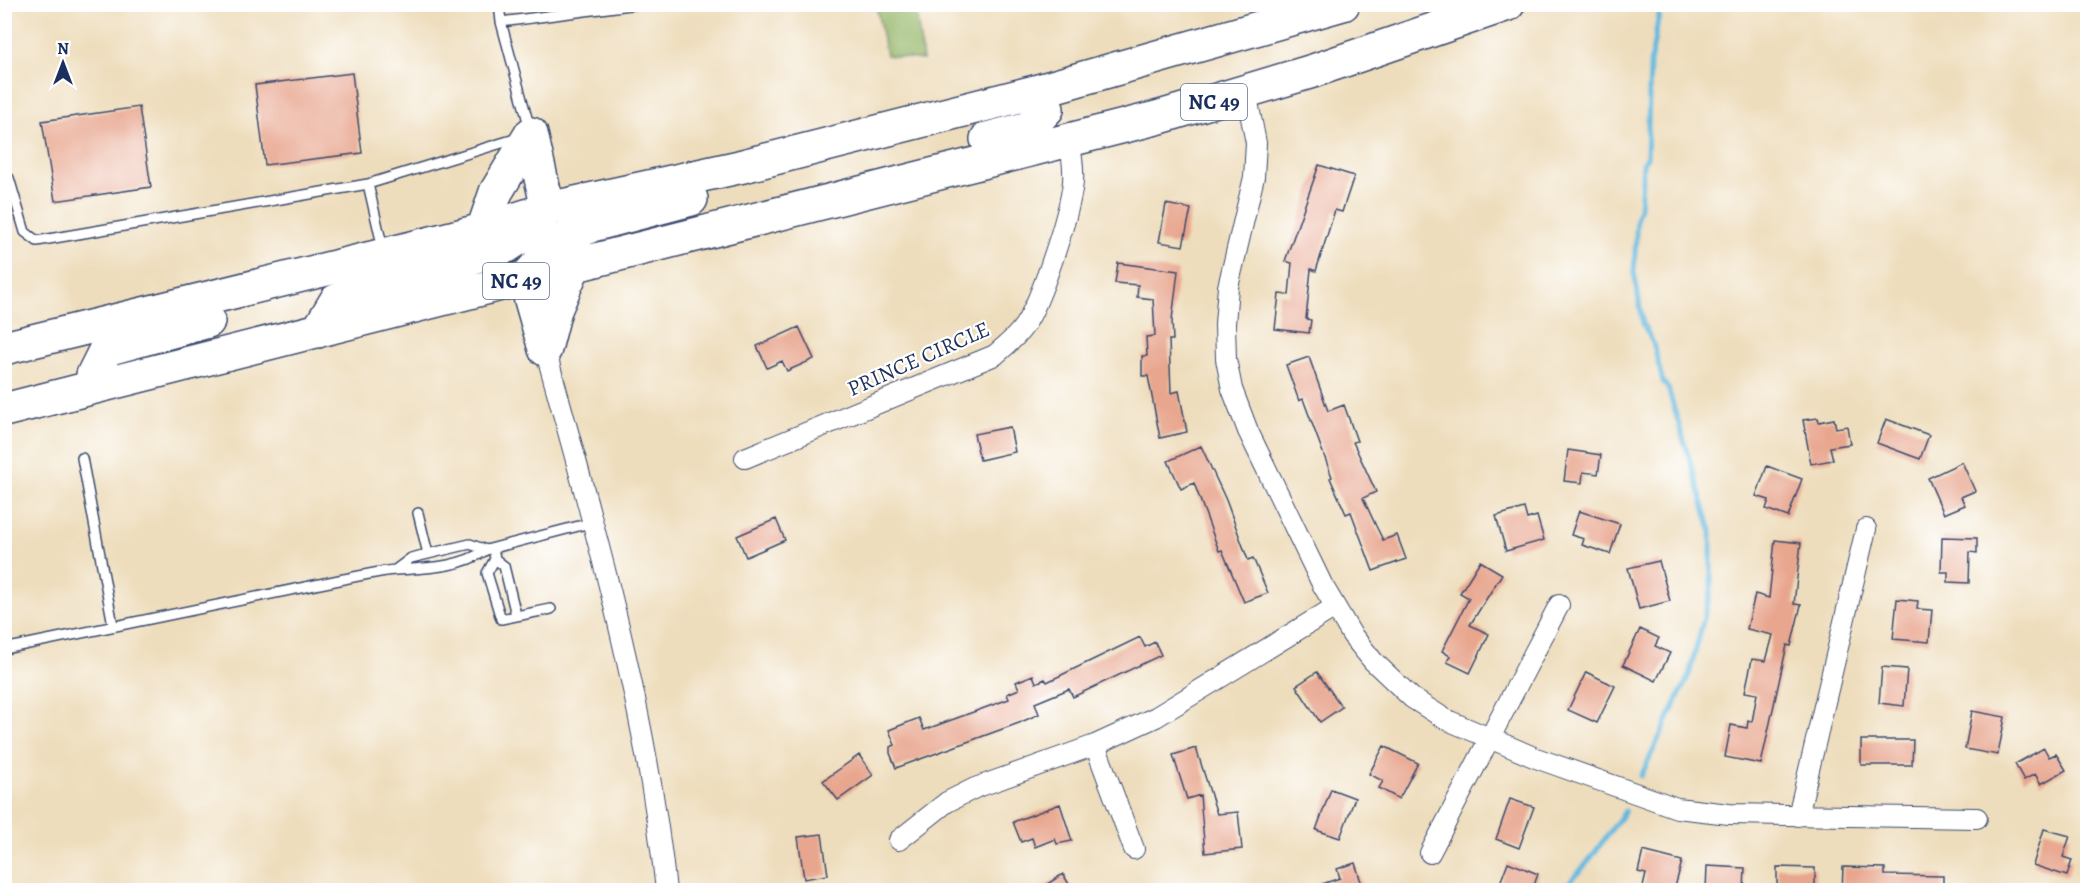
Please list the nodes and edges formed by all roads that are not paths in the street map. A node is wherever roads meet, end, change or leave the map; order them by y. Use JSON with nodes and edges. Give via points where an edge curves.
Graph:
{"nodes":[{"id":1,"x":499,"y":4,"type":"edge"},
{"id":2,"x":638,"y":4,"type":"edge"},
{"id":3,"x":1343,"y":4,"type":"edge"},
{"id":4,"x":1508,"y":4,"type":"edge"},
{"id":5,"x":501,"y":22,"type":"junction"},
{"id":6,"x":1042,"y":90,"type":"junction"},
{"id":7,"x":1246,"y":92,"type":"junction"},
{"id":8,"x":531,"y":134,"type":"junction"},
{"id":9,"x":1069,"y":141,"type":"junction"},
{"id":10,"x":739,"y":166,"type":"junction"},
{"id":11,"x":9,"y":178,"type":"dead end"},
{"id":12,"x":915,"y":181,"type":"junction"},
{"id":13,"x":368,"y":184,"type":"junction"},
{"id":14,"x":548,"y":208,"type":"junction"},
{"id":15,"x":483,"y":230,"type":"junction"},
{"id":16,"x":384,"y":255,"type":"junction"},
{"id":17,"x":573,"y":268,"type":"junction"},
{"id":18,"x":525,"y":279,"type":"junction"},
{"id":19,"x":234,"y":292,"type":"junction"},
{"id":20,"x":318,"y":331,"type":"junction"},
{"id":21,"x":4,"y":348,"type":"edge"},
{"id":22,"x":545,"y":349,"type":"junction"},
{"id":23,"x":96,"y":386,"type":"junction"},
{"id":24,"x":4,"y":410,"type":"edge"},
{"id":25,"x":82,"y":458,"type":"dead end"},
{"id":26,"x":745,"y":458,"type":"dead end"},
{"id":27,"x":418,"y":513,"type":"dead end"},
{"id":28,"x":594,"y":522,"type":"junction"},
{"id":29,"x":1866,"y":529,"type":"dead end"},
{"id":30,"x":490,"y":549,"type":"junction"},
{"id":31,"x":428,"y":554,"type":"junction"},
{"id":32,"x":495,"y":559,"type":"junction"},
{"id":33,"x":395,"y":570,"type":"junction"},
{"id":34,"x":1559,"y":605,"type":"dead end"},
{"id":35,"x":1335,"y":607,"type":"junction"},
{"id":36,"x":551,"y":609,"type":"dead end"},
{"id":37,"x":516,"y":615,"type":"junction"},
{"id":38,"x":113,"y":625,"type":"junction"},
{"id":39,"x":4,"y":649,"type":"edge"},
{"id":40,"x":1488,"y":739,"type":"junction"},
{"id":41,"x":1095,"y":745,"type":"junction"},
{"id":42,"x":1798,"y":816,"type":"junction"},
{"id":43,"x":1977,"y":818,"type":"dead end"},
{"id":44,"x":899,"y":840,"type":"dead end"},
{"id":45,"x":1134,"y":849,"type":"dead end"},
{"id":46,"x":1430,"y":853,"type":"dead end"},
{"id":47,"x":666,"y":891,"type":"edge"}],
"edges":[{"from":1,"to":5,"type":"lane"},
{"from":2,"to":5,"type":"lane"},
{"from":3,"to":6,"type":"highway","number":"NC 49"},
{"from":4,"to":7,"type":"highway","number":"NC 49"},
{"from":5,"to":8,"type":"lane"},
{"from":6,"to":10,"type":"highway","number":"NC 49"},
{"from":6,"to":12,"type":"highway","via":[[1047,109],[1029,128],[924,156]]},
{"from":7,"to":9,"type":"highway","number":"NC 49"},
{"from":7,"to":35,"type":"street","via":[[1256,143],[1254,177],[1228,287],[1226,359],[1232,389],[1248,431]]},
{"from":8,"to":13,"type":"lane"},
{"from":8,"to":14,"type":"highway"},
{"from":8,"to":15,"type":"highway","via":[[496,192]]},
{"from":9,"to":12,"type":"highway","number":"NC 49"},
{"from":9,"to":26,"type":"street","name":"PRINCE CIRCLE","via":[[1074,162],[1069,208],[1038,296],[1016,337],[995,355]]},
{"from":10,"to":14,"type":"highway","number":"NC 49"},
{"from":10,"to":18,"type":"highway","via":[[732,189],[592,225],[560,241]]},
{"from":11,"to":13,"type":"lane","via":[[25,232],[38,241]]},
{"from":12,"to":17,"type":"highway","number":"NC 49"},
{"from":13,"to":16,"type":"lane"},
{"from":14,"to":15,"type":"highway","number":"NC 49"},
{"from":14,"to":20,"type":"highway","via":[[525,234],[507,246],[336,301]]},
{"from":15,"to":16,"type":"highway","number":"NC 49"},
{"from":16,"to":19,"type":"highway","number":"NC 49"},
{"from":17,"to":18,"type":"highway","number":"NC 49"},
{"from":17,"to":22,"type":"highway","via":[[555,309]]},
{"from":18,"to":20,"type":"highway","number":"NC 49"},
{"from":18,"to":22,"type":"highway"},
{"from":19,"to":21,"type":"highway","number":"NC 49"},
{"from":19,"to":23,"type":"highway","via":[[225,316],[106,349],[93,375]]},
{"from":20,"to":23,"type":"highway","number":"NC 49"},
{"from":22,"to":28,"type":"street"},
{"from":23,"to":24,"type":"highway","number":"NC 49"},
{"from":25,"to":38,"type":"lane"},
{"from":27,"to":31,"type":"lane"},
{"from":28,"to":30,"type":"lane"},
{"from":28,"to":47,"type":"street","via":[[613,594],[658,814]]},
{"from":29,"to":42,"type":"street"},
{"from":30,"to":31,"type":"lane","via":[[470,544]]},
{"from":30,"to":32,"type":"lane"},
{"from":30,"to":33,"type":"lane","via":[[473,560],[417,571]]},
{"from":31,"to":33,"type":"lane","via":[[411,558]]},
{"from":32,"to":37,"type":"lane","via":[[504,566]]},
{"from":32,"to":37,"type":"lane","via":[[487,573],[501,619]]},
{"from":33,"to":38,"type":"lane"},
{"from":34,"to":40,"type":"street"},
{"from":35,"to":40,"type":"street","via":[[1373,661],[1412,699]]},
{"from":35,"to":41,"type":"street","via":[[1156,717]]},
{"from":36,"to":37,"type":"lane"},
{"from":38,"to":39,"type":"lane"},
{"from":40,"to":42,"type":"street","via":[[1677,808]]},
{"from":40,"to":46,"type":"street"},
{"from":41,"to":44,"type":"street","via":[[946,802]]},
{"from":41,"to":45,"type":"street"},
{"from":42,"to":43,"type":"street"}]}
